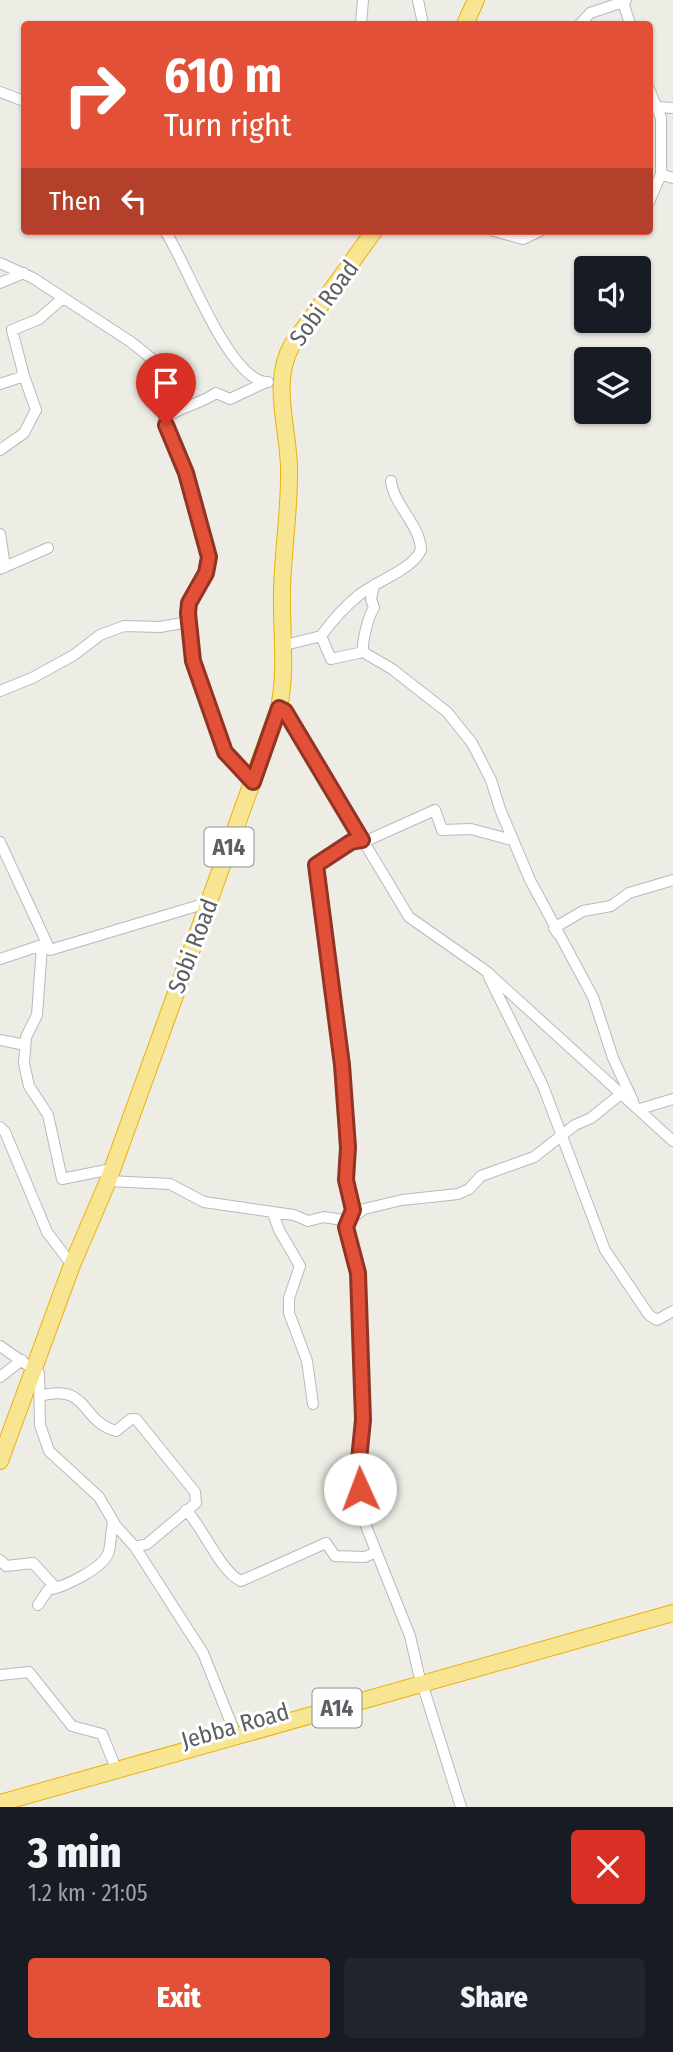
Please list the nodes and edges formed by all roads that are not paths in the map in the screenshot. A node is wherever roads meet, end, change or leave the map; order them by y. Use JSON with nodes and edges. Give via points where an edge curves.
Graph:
{"nodes":[{"id":1,"x":363,"y":0,"type":"edge"},
{"id":2,"x":418,"y":0,"type":"edge"},
{"id":3,"x":476,"y":0,"type":"edge"},
{"id":4,"x":624,"y":1,"type":"edge"},
{"id":5,"x":361,"y":21,"type":"edge"},
{"id":6,"x":422,"y":21,"type":"edge"},
{"id":7,"x":467,"y":21,"type":"edge"},
{"id":8,"x":583,"y":21,"type":"edge"},
{"id":9,"x":629,"y":21,"type":"edge"},
{"id":10,"x":0,"y":92,"type":"edge"},
{"id":11,"x":653,"y":98,"type":"edge"},
{"id":12,"x":21,"y":100,"type":"edge"},
{"id":13,"x":657,"y":107,"type":"junction"},
{"id":14,"x":673,"y":108,"type":"edge"},
{"id":15,"x":661,"y":174,"type":"junction"},
{"id":16,"x":673,"y":178,"type":"edge"},
{"id":17,"x":653,"y":193,"type":"edge"},
{"id":18,"x":167,"y":235,"type":"edge"},
{"id":19,"x":371,"y":235,"type":"edge"},
{"id":20,"x":0,"y":263,"type":"edge"},
{"id":21,"x":24,"y":272,"type":"junction"},
{"id":22,"x":0,"y":283,"type":"edge"},
{"id":23,"x":64,"y":298,"type":"junction"},
{"id":24,"x":166,"y":370,"type":"dead end"},
{"id":25,"x":23,"y":376,"type":"junction"},
{"id":26,"x":281,"y":380,"type":"junction"},
{"id":27,"x":264,"y":383,"type":"junction"},
{"id":28,"x":0,"y":384,"type":"edge"},
{"id":29,"x":0,"y":450,"type":"edge"},
{"id":30,"x":391,"y":481,"type":"dead end"},
{"id":31,"x":0,"y":534,"type":"edge"},
{"id":32,"x":48,"y":548,"type":"dead end"},
{"id":33,"x":3,"y":568,"type":"edge"},
{"id":34,"x":374,"y":585,"type":"junction"},
{"id":35,"x":188,"y":622,"type":"junction"},
{"id":36,"x":321,"y":636,"type":"junction"},
{"id":37,"x":285,"y":645,"type":"junction"},
{"id":38,"x":363,"y":652,"type":"junction"},
{"id":39,"x":0,"y":691,"type":"edge"},
{"id":40,"x":279,"y":708,"type":"junction"},
{"id":41,"x":253,"y":782,"type":"junction"},
{"id":42,"x":362,"y":840,"type":"junction"},
{"id":43,"x":512,"y":840,"type":"junction"},
{"id":44,"x":0,"y":842,"type":"edge"},
{"id":45,"x":673,"y":880,"type":"edge"},
{"id":46,"x":210,"y":902,"type":"junction"},
{"id":47,"x":554,"y":928,"type":"junction"},
{"id":48,"x":43,"y":945,"type":"junction"},
{"id":49,"x":0,"y":959,"type":"edge"},
{"id":50,"x":486,"y":971,"type":"junction"},
{"id":51,"x":0,"y":1040,"type":"edge"},
{"id":52,"x":25,"y":1045,"type":"junction"},
{"id":53,"x":611,"y":1051,"type":"junction"},
{"id":54,"x":596,"y":1070,"type":"junction"},
{"id":55,"x":622,"y":1093,"type":"junction"},
{"id":56,"x":673,"y":1098,"type":"edge"},
{"id":57,"x":637,"y":1105,"type":"junction"},
{"id":58,"x":0,"y":1128,"type":"edge"},
{"id":59,"x":561,"y":1139,"type":"junction"},
{"id":60,"x":673,"y":1141,"type":"edge"},
{"id":61,"x":109,"y":1175,"type":"junction"},
{"id":62,"x":273,"y":1213,"type":"junction"},
{"id":63,"x":348,"y":1220,"type":"junction"},
{"id":64,"x":72,"y":1265,"type":"junction"},
{"id":65,"x":673,"y":1311,"type":"edge"},
{"id":66,"x":0,"y":1346,"type":"edge"},
{"id":67,"x":28,"y":1365,"type":"junction"},
{"id":68,"x":0,"y":1377,"type":"edge"},
{"id":69,"x":39,"y":1396,"type":"junction"},
{"id":70,"x":313,"y":1404,"type":"dead end"},
{"id":71,"x":0,"y":1461,"type":"edge"},
{"id":72,"x":187,"y":1510,"type":"junction"},
{"id":73,"x":113,"y":1522,"type":"junction"},
{"id":74,"x":135,"y":1547,"type":"junction"},
{"id":75,"x":374,"y":1553,"type":"junction"},
{"id":76,"x":0,"y":1559,"type":"edge"},
{"id":77,"x":56,"y":1588,"type":"junction"},
{"id":78,"x":673,"y":1604,"type":"edge"},
{"id":79,"x":38,"y":1605,"type":"dead end"},
{"id":80,"x":673,"y":1613,"type":"edge"},
{"id":81,"x":0,"y":1675,"type":"edge"},
{"id":82,"x":420,"y":1679,"type":"junction"},
{"id":83,"x":233,"y":1728,"type":"junction"},
{"id":84,"x":113,"y":1761,"type":"junction"},
{"id":85,"x":0,"y":1792,"type":"edge"},
{"id":86,"x":0,"y":1803,"type":"edge"},
{"id":87,"x":461,"y":1807,"type":"edge"}],
"edges":[{"from":1,"to":5,"type":"street"},
{"from":2,"to":6,"type":"street"},
{"from":3,"to":7,"type":"highway"},
{"from":4,"to":8,"type":"street","via":[[590,13]]},
{"from":4,"to":9,"type":"street"},
{"from":10,"to":12,"type":"street"},
{"from":11,"to":13,"type":"street"},
{"from":13,"to":14,"type":"street"},
{"from":13,"to":15,"type":"street","via":[[662,131]]},
{"from":15,"to":16,"type":"street"},
{"from":15,"to":17,"type":"street"},
{"from":18,"to":27,"type":"street","via":[[215,329],[248,373]]},
{"from":19,"to":26,"type":"highway","name":"Sobi Road","number":"A14","via":[[292,345]]},
{"from":20,"to":21,"type":"street"},
{"from":21,"to":22,"type":"street"},
{"from":21,"to":23,"type":"street"},
{"from":23,"to":24,"type":"street"},
{"from":23,"to":25,"type":"street","via":[[39,319],[12,330]]},
{"from":25,"to":28,"type":"street"},
{"from":25,"to":29,"type":"street","via":[[36,410],[24,433]]},
{"from":26,"to":27,"type":"street"},
{"from":26,"to":37,"type":"highway","name":"Sobi Road","number":"A14","via":[[289,470],[281,595]]},
{"from":27,"to":35,"type":"street","via":[[230,399],[216,393],[164,419],[186,473],[209,557],[206,573],[189,603]]},
{"from":30,"to":34,"type":"street","via":[[421,550],[410,566]]},
{"from":31,"to":33,"type":"street"},
{"from":32,"to":33,"type":"street"},
{"from":34,"to":36,"type":"street"},
{"from":34,"to":38,"type":"street","via":[[374,608],[362,640]]},
{"from":35,"to":39,"type":"street","via":[[160,627],[136,624],[100,635],[59,664]]},
{"from":35,"to":41,"type":"street","via":[[193,661],[214,727],[225,752]]},
{"from":36,"to":37,"type":"street"},
{"from":36,"to":38,"type":"street","via":[[331,659]]},
{"from":37,"to":40,"type":"highway","name":"Sobi Road","number":"A14"},
{"from":38,"to":43,"type":"street","via":[[413,684],[461,725],[491,780]]},
{"from":40,"to":41,"type":"highway","name":"Sobi Road","number":"A14"},
{"from":40,"to":42,"type":"street"},
{"from":41,"to":46,"type":"highway","name":"Sobi Road","number":"A14"},
{"from":42,"to":43,"type":"street","via":[[435,810],[442,830],[471,829]]},
{"from":42,"to":50,"type":"street","via":[[409,917]]},
{"from":42,"to":63,"type":"street","via":[[316,865],[342,1065],[346,1180],[353,1210]]},
{"from":43,"to":47,"type":"street"},
{"from":44,"to":48,"type":"street"},
{"from":45,"to":47,"type":"street","via":[[629,893],[611,906],[583,911]]},
{"from":46,"to":48,"type":"street","via":[[66,946],[50,950]]},
{"from":46,"to":61,"type":"highway","name":"Sobi Road","number":"A14"},
{"from":47,"to":53,"type":"street","via":[[593,997]]},
{"from":48,"to":49,"type":"street"},
{"from":48,"to":52,"type":"street","via":[[37,1015]]},
{"from":50,"to":54,"type":"street"},
{"from":50,"to":59,"type":"street","via":[[543,1086]]},
{"from":51,"to":52,"type":"street"},
{"from":52,"to":61,"type":"street","via":[[27,1081],[48,1115],[62,1179]]},
{"from":53,"to":54,"type":"street"},
{"from":53,"to":57,"type":"street"},
{"from":54,"to":55,"type":"street"},
{"from":55,"to":57,"type":"street"},
{"from":55,"to":59,"type":"street"},
{"from":56,"to":57,"type":"street"},
{"from":57,"to":60,"type":"street"},
{"from":58,"to":64,"type":"street","via":[[47,1232]]},
{"from":59,"to":63,"type":"street","via":[[521,1162],[481,1176],[458,1194],[402,1200],[364,1209]]},
{"from":59,"to":65,"type":"street","via":[[605,1250],[649,1315],[656,1320]]},
{"from":61,"to":62,"type":"street","via":[[170,1184],[204,1202]]},
{"from":61,"to":64,"type":"highway","name":"Sobi Road","number":"A14"},
{"from":62,"to":63,"type":"street","via":[[309,1222],[324,1217]]},
{"from":62,"to":70,"type":"street","via":[[300,1266],[289,1313],[307,1361]]},
{"from":63,"to":75,"type":"street","via":[[358,1273],[363,1420],[358,1470]]},
{"from":64,"to":67,"type":"highway","name":"Sobi Road","number":"A14"},
{"from":66,"to":67,"type":"street"},
{"from":67,"to":68,"type":"street"},
{"from":67,"to":69,"type":"street","via":[[40,1377]]},
{"from":67,"to":71,"type":"highway","name":"Sobi Road","number":"A14"},
{"from":69,"to":72,"type":"street","via":[[60,1391],[71,1395],[116,1431],[131,1419],[141,1423],[195,1492],[198,1501]]},
{"from":69,"to":73,"type":"street","via":[[40,1425],[49,1451],[95,1492]]},
{"from":72,"to":74,"type":"street","via":[[147,1544]]},
{"from":72,"to":75,"type":"street","via":[[229,1572],[241,1581],[326,1543],[335,1556]]},
{"from":73,"to":74,"type":"street"},
{"from":73,"to":77,"type":"street","via":[[102,1563]]},
{"from":74,"to":83,"type":"street","via":[[203,1653]]},
{"from":75,"to":82,"type":"street","via":[[410,1636]]},
{"from":76,"to":77,"type":"street","via":[[6,1566],[33,1563]]},
{"from":77,"to":79,"type":"street","via":[[43,1594]]},
{"from":78,"to":82,"type":"highway","name":"Jebba Road","number":"A14"},
{"from":80,"to":82,"type":"highway","number":"A14"},
{"from":81,"to":84,"type":"street","via":[[29,1672],[72,1726],[102,1734]]},
{"from":82,"to":83,"type":"highway","name":"Jebba Road","number":"A14"},
{"from":82,"to":86,"type":"highway","number":"A14"},
{"from":82,"to":87,"type":"street"},
{"from":83,"to":84,"type":"highway","name":"Jebba Road","number":"A14"},
{"from":84,"to":85,"type":"highway","name":"Jebba Road","number":"A14"}]}
